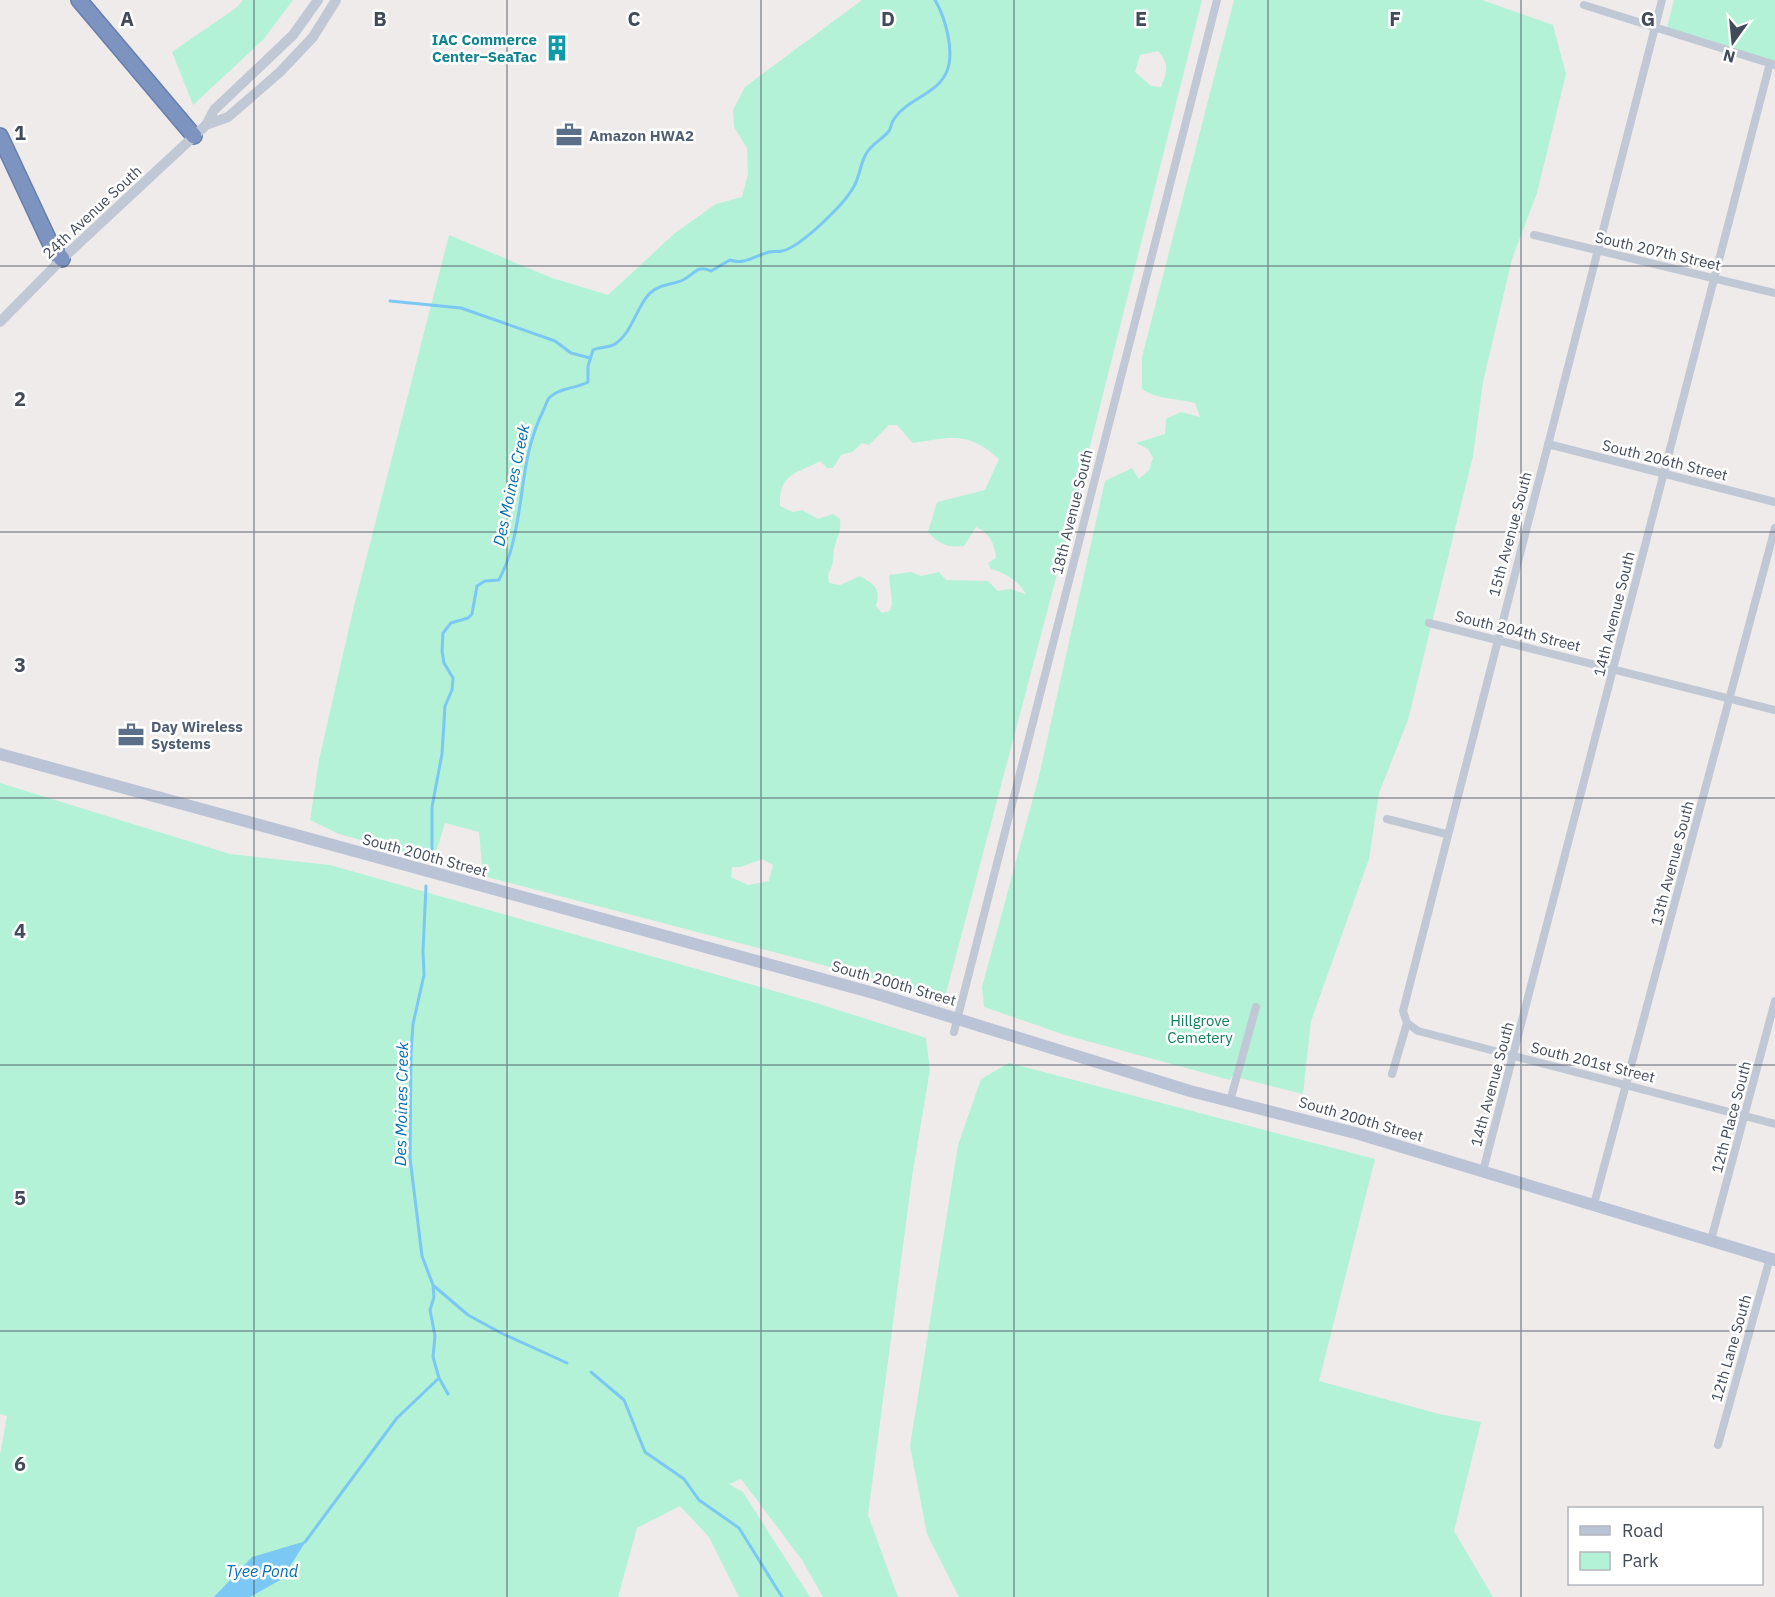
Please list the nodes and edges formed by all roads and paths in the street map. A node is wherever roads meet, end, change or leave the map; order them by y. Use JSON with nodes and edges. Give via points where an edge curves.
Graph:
{"nodes":[{"id":1,"x":79,"y":0,"type":"edge"},
{"id":2,"x":318,"y":0,"type":"edge"},
{"id":3,"x":336,"y":0,"type":"edge"},
{"id":4,"x":1217,"y":0,"type":"edge"},
{"id":5,"x":1662,"y":0,"type":"edge"},
{"id":6,"x":1584,"y":5,"type":"dead end"},
{"id":7,"x":1655,"y":28,"type":"junction"},
{"id":8,"x":1772,"y":64,"type":"edge"},
{"id":9,"x":206,"y":125,"type":"junction"},
{"id":10,"x":0,"y":136,"type":"edge"},
{"id":11,"x":194,"y":136,"type":"junction"},
{"id":12,"x":1534,"y":235,"type":"dead end"},
{"id":13,"x":1598,"y":251,"type":"junction"},
{"id":14,"x":62,"y":260,"type":"junction"},
{"id":15,"x":1714,"y":279,"type":"junction"},
{"id":16,"x":1775,"y":293,"type":"edge"},
{"id":17,"x":0,"y":322,"type":"edge"},
{"id":18,"x":1548,"y":444,"type":"junction"},
{"id":19,"x":1663,"y":474,"type":"junction"},
{"id":20,"x":1775,"y":502,"type":"edge"},
{"id":21,"x":1775,"y":528,"type":"edge"},
{"id":22,"x":1429,"y":623,"type":"dead end"},
{"id":23,"x":1497,"y":639,"type":"junction"},
{"id":24,"x":1614,"y":669,"type":"junction"},
{"id":25,"x":1731,"y":698,"type":"junction"},
{"id":26,"x":1775,"y":710,"type":"edge"},
{"id":27,"x":0,"y":754,"type":"edge"},
{"id":28,"x":1387,"y":819,"type":"dead end"},
{"id":29,"x":1446,"y":834,"type":"junction"},
{"id":30,"x":1775,"y":1001,"type":"edge"},
{"id":31,"x":1256,"y":1007,"type":"dead end"},
{"id":32,"x":956,"y":1016,"type":"junction"},
{"id":33,"x":1407,"y":1023,"type":"junction"},
{"id":34,"x":954,"y":1032,"type":"dead end"},
{"id":35,"x":1513,"y":1056,"type":"junction"},
{"id":36,"x":1392,"y":1074,"type":"dead end"},
{"id":37,"x":1627,"y":1085,"type":"junction"},
{"id":38,"x":1230,"y":1101,"type":"junction"},
{"id":39,"x":1746,"y":1116,"type":"junction"},
{"id":40,"x":1775,"y":1124,"type":"edge"},
{"id":41,"x":1483,"y":1170,"type":"junction"},
{"id":42,"x":1594,"y":1204,"type":"junction"},
{"id":43,"x":1712,"y":1240,"type":"junction"},
{"id":44,"x":1772,"y":1259,"type":"edge"},
{"id":45,"x":1718,"y":1444,"type":"dead end"}],
"edges":[{"from":1,"to":11,"type":"highway"},
{"from":2,"to":9,"type":"street","name":"24th Avenue South","via":[[293,35],[214,110]]},
{"from":3,"to":9,"type":"street","name":"24th Avenue South","via":[[313,37],[280,72],[228,117]]},
{"from":4,"to":32,"type":"street","name":"18th Avenue South"},
{"from":5,"to":7,"type":"street","name":"15th Avenue South"},
{"from":6,"to":7,"type":"street"},
{"from":7,"to":8,"type":"street"},
{"from":7,"to":13,"type":"street","name":"15th Avenue South"},
{"from":8,"to":15,"type":"street","name":"14th Avenue South"},
{"from":9,"to":11,"type":"street","name":"24th Avenue South"},
{"from":10,"to":14,"type":"highway","via":[[51,245]]},
{"from":11,"to":14,"type":"street","name":"24th Avenue South"},
{"from":12,"to":13,"type":"street","name":"South 207th Street"},
{"from":13,"to":15,"type":"street","name":"South 207th Street"},
{"from":13,"to":18,"type":"street","name":"15th Avenue South"},
{"from":14,"to":17,"type":"street","name":"24th Avenue South"},
{"from":15,"to":16,"type":"street","name":"South 207th Street"},
{"from":15,"to":19,"type":"street","name":"14th Avenue South"},
{"from":18,"to":19,"type":"street","name":"South 206th Street"},
{"from":18,"to":23,"type":"street","name":"15th Avenue South"},
{"from":19,"to":20,"type":"street","name":"South 206th Street"},
{"from":19,"to":24,"type":"street","name":"14th Avenue South"},
{"from":21,"to":25,"type":"street","name":"13th Avenue South"},
{"from":22,"to":23,"type":"street","name":"South 204th Street"},
{"from":23,"to":24,"type":"street","name":"South 204th Street"},
{"from":23,"to":29,"type":"street","name":"15th Avenue South"},
{"from":24,"to":25,"type":"street","name":"South 204th Street"},
{"from":24,"to":35,"type":"street","name":"14th Avenue South"},
{"from":25,"to":26,"type":"street","name":"South 204th Street"},
{"from":25,"to":37,"type":"street","name":"13th Avenue South"},
{"from":27,"to":32,"type":"main road","name":"South 200th Street"},
{"from":28,"to":29,"type":"street"},
{"from":29,"to":33,"type":"street","name":"15th Avenue South","via":[[1403,1011]]},
{"from":30,"to":39,"type":"street","name":"12th Place South"},
{"from":31,"to":38,"type":"street"},
{"from":32,"to":34,"type":"street","name":"18th Avenue South"},
{"from":32,"to":38,"type":"main road","name":"South 200th Street"},
{"from":33,"to":35,"type":"street","name":"South 201st Street","via":[[1418,1031]]},
{"from":33,"to":36,"type":"street","name":"15th Avenue South"},
{"from":35,"to":37,"type":"street","name":"South 201st Street"},
{"from":35,"to":41,"type":"street","name":"14th Avenue South"},
{"from":37,"to":39,"type":"street","name":"South 201st Street"},
{"from":37,"to":42,"type":"street","name":"13th Avenue South"},
{"from":38,"to":41,"type":"main road","name":"South 200th Street","via":[[1308,1119]]},
{"from":39,"to":40,"type":"street","name":"South 201st Street"},
{"from":39,"to":43,"type":"street","name":"12th Place South"},
{"from":41,"to":42,"type":"main road","name":"South 200th Street"},
{"from":42,"to":43,"type":"main road","name":"South 200th Street"},
{"from":43,"to":44,"type":"main road","name":"South 200th Street"},
{"from":44,"to":45,"type":"street","name":"12th Lane South"}]}
